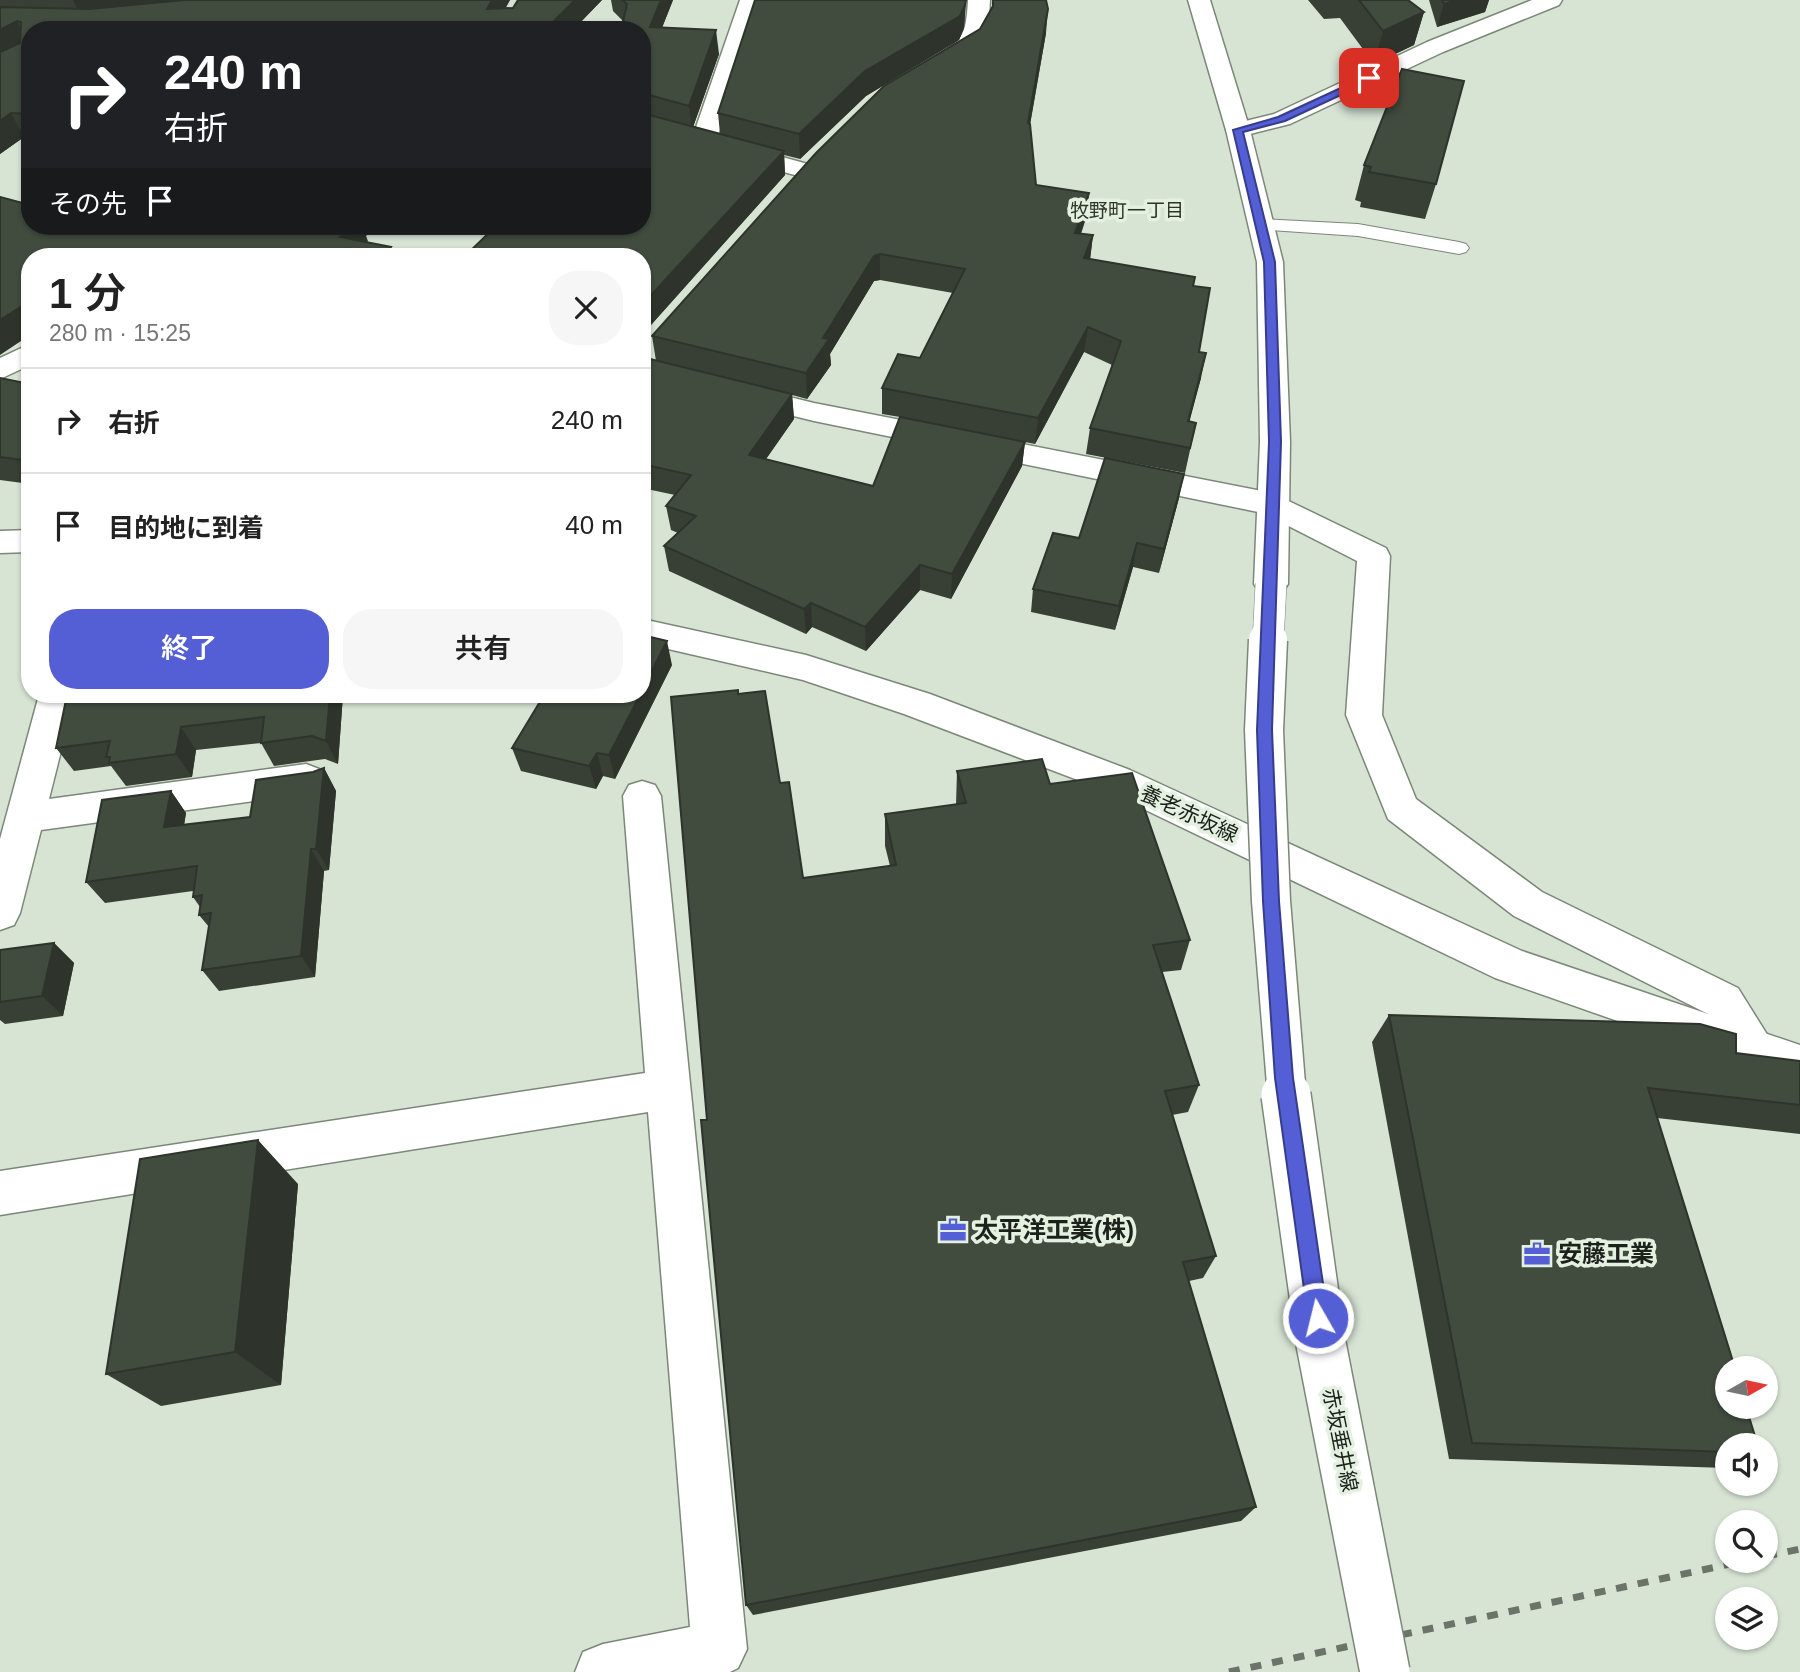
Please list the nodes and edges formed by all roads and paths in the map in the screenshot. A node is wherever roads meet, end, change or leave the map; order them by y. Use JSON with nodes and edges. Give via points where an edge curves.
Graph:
{"nodes":[{"id":1,"x":751,"y":0,"type":"edge"},
{"id":2,"x":979,"y":0,"type":"edge"},
{"id":3,"x":1199,"y":0,"type":"edge"},
{"id":4,"x":1552,"y":0,"type":"edge"},
{"id":5,"x":1415,"y":31,"type":"edge"},
{"id":6,"x":1435,"y":47,"type":"junction"},
{"id":7,"x":923,"y":74,"type":"edge"},
{"id":8,"x":651,"y":129,"type":"edge"},
{"id":9,"x":1238,"y":130,"type":"junction"},
{"id":10,"x":703,"y":143,"type":"junction"},
{"id":11,"x":825,"y":151,"type":"edge"},
{"id":12,"x":806,"y":171,"type":"junction"},
{"id":13,"x":788,"y":192,"type":"edge"},
{"id":14,"x":1261,"y":225,"type":"junction"},
{"id":15,"x":1459,"y":248,"type":"dead end"},
{"id":16,"x":21,"y":358,"type":"edge"},
{"id":17,"x":651,"y":360,"type":"edge"},
{"id":18,"x":0,"y":370,"type":"edge"},
{"id":19,"x":1272,"y":504,"type":"junction"},
{"id":20,"x":21,"y":541,"type":"edge"},
{"id":21,"x":0,"y":542,"type":"edge"},
{"id":22,"x":651,"y":633,"type":"edge"},
{"id":23,"x":55,"y":703,"type":"edge"},
{"id":24,"x":325,"y":777,"type":"edge"},
{"id":25,"x":642,"y":796,"type":"dead end"},
{"id":26,"x":25,"y":817,"type":"junction"},
{"id":27,"x":0,"y":913,"type":"edge"},
{"id":28,"x":1757,"y":1052,"type":"junction"},
{"id":29,"x":1800,"y":1065,"type":"edge"},
{"id":30,"x":669,"y":1088,"type":"junction"},
{"id":31,"x":0,"y":1193,"type":"edge"},
{"id":32,"x":603,"y":1672,"type":"edge"},
{"id":33,"x":1385,"y":1672,"type":"edge"}],
"edges":[{"from":1,"to":10,"type":"street"},
{"from":2,"to":7,"type":"street","via":[[978,29],[970,46]]},
{"from":3,"to":9,"type":"street","name":"赤坂垂井線"},
{"from":4,"to":6,"type":"street"},
{"from":5,"to":6,"type":"street"},
{"from":6,"to":9,"type":"street","via":[[1282,119]]},
{"from":8,"to":10,"type":"street"},
{"from":9,"to":14,"type":"street","name":"赤坂垂井線"},
{"from":10,"to":12,"type":"street"},
{"from":11,"to":12,"type":"street"},
{"from":12,"to":13,"type":"street"},
{"from":14,"to":15,"type":"lane","via":[[1358,230]]},
{"from":14,"to":19,"type":"street","name":"赤坂垂井線","via":[[1270,262],[1275,442]]},
{"from":16,"to":18,"type":"street"},
{"from":17,"to":19,"type":"street","via":[[814,412]]},
{"from":19,"to":28,"type":"street","via":[[1374,556],[1364,715],[1401,808],[1528,904],[1723,1001]]},
{"from":19,"to":33,"type":"street","name":"赤坂垂井線","bridge":true,"via":[[1264,730],[1284,1078],[1321,1344]]},
{"from":20,"to":21,"type":"street"},
{"from":22,"to":28,"type":"street","name":"養老赤坂線","via":[[806,668],[918,704],[1117,780],[1510,965]]},
{"from":23,"to":26,"type":"street"},
{"from":24,"to":26,"type":"street"},
{"from":25,"to":30,"type":"street"},
{"from":26,"to":27,"type":"street"},
{"from":28,"to":29,"type":"street","name":"養老赤坂線"},
{"from":30,"to":31,"type":"street"},
{"from":30,"to":32,"type":"street","via":[[719,1649]]}]}
